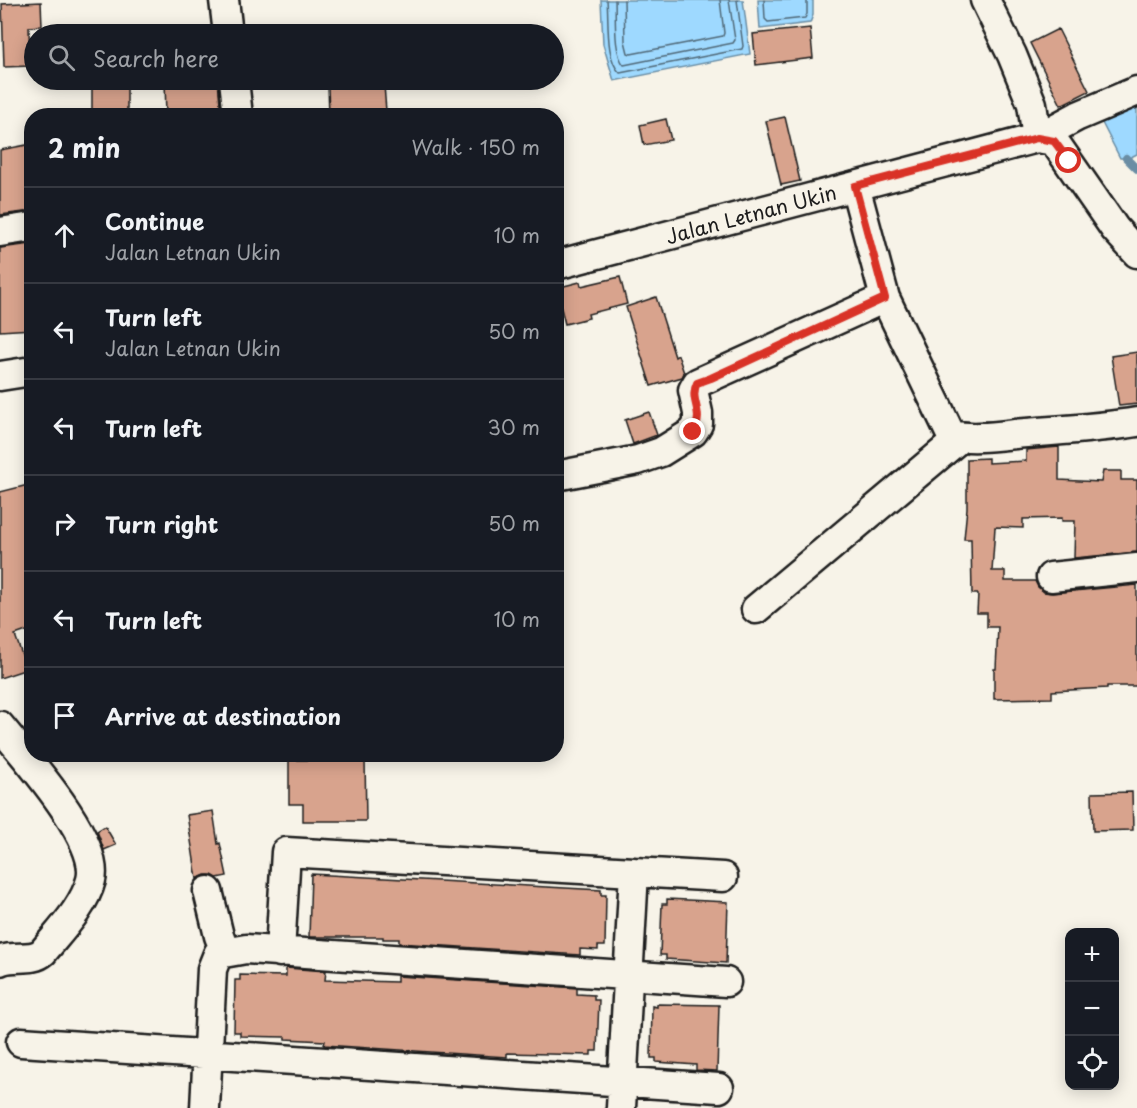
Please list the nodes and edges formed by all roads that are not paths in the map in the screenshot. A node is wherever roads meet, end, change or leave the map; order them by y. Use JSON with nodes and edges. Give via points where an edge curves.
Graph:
{"nodes":[{"id":1,"x":224,"y":0,"type":"edge"},
{"id":2,"x":985,"y":0,"type":"edge"},
{"id":3,"x":227,"y":24,"type":"edge"},
{"id":4,"x":235,"y":90,"type":"edge"},
{"id":5,"x":1137,"y":91,"type":"edge"},
{"id":6,"x":237,"y":108,"type":"edge"},
{"id":7,"x":1037,"y":138,"type":"junction"},
{"id":8,"x":855,"y":186,"type":"junction"},
{"id":9,"x":24,"y":228,"type":"edge"},
{"id":10,"x":0,"y":232,"type":"edge"},
{"id":11,"x":1137,"y":253,"type":"edge"},
{"id":12,"x":564,"y":263,"type":"edge"},
{"id":13,"x":885,"y":298,"type":"junction"},
{"id":14,"x":24,"y":372,"type":"edge"},
{"id":15,"x":0,"y":376,"type":"edge"},
{"id":16,"x":1137,"y":422,"type":"edge"},
{"id":17,"x":961,"y":437,"type":"junction"},
{"id":18,"x":564,"y":469,"type":"edge"},
{"id":19,"x":1137,"y":568,"type":"edge"},
{"id":20,"x":1052,"y":576,"type":"dead end"},
{"id":21,"x":756,"y":609,"type":"dead end"},
{"id":22,"x":0,"y":726,"type":"edge"},
{"id":23,"x":24,"y":756,"type":"edge"},
{"id":24,"x":29,"y":762,"type":"edge"},
{"id":25,"x":634,"y":872,"type":"junction"},
{"id":26,"x":723,"y":877,"type":"dead end"},
{"id":27,"x":208,"y":891,"type":"dead end"},
{"id":28,"x":280,"y":952,"type":"junction"},
{"id":29,"x":218,"y":954,"type":"junction"},
{"id":30,"x":0,"y":961,"type":"edge"},
{"id":31,"x":628,"y":976,"type":"junction"},
{"id":32,"x":726,"y":982,"type":"dead end"},
{"id":33,"x":21,"y":1042,"type":"dead end"},
{"id":34,"x":208,"y":1054,"type":"junction"},
{"id":35,"x":719,"y":1088,"type":"dead end"},
{"id":36,"x":621,"y":1095,"type":"edge"},
{"id":37,"x":205,"y":1108,"type":"edge"}],
"edges":[{"from":1,"to":3,"type":"street"},
{"from":2,"to":7,"type":"street","via":[[1032,104]]},
{"from":4,"to":6,"type":"street"},
{"from":5,"to":7,"type":"street","name":"Jalan Letnan Ukin"},
{"from":7,"to":8,"type":"street","name":"Jalan Letnan Ukin"},
{"from":7,"to":11,"type":"street","via":[[1054,141],[1115,229]]},
{"from":8,"to":12,"type":"street","name":"Jalan Letnan Ukin"},
{"from":8,"to":13,"type":"street"},
{"from":9,"to":10,"type":"street"},
{"from":13,"to":17,"type":"street","via":[[951,435]]},
{"from":13,"to":18,"type":"street","via":[[697,383],[693,390],[698,424],[693,432],[661,452],[638,460]]},
{"from":14,"to":15,"type":"street"},
{"from":16,"to":17,"type":"street"},
{"from":17,"to":21,"type":"street"},
{"from":19,"to":20,"type":"street"},
{"from":22,"to":23,"type":"street"},
{"from":24,"to":30,"type":"street","via":[[78,829],[92,863],[92,877],[87,892],[43,952],[35,957]]},
{"from":25,"to":26,"type":"street"},
{"from":25,"to":28,"type":"street","via":[[286,852]]},
{"from":25,"to":31,"type":"street"},
{"from":27,"to":29,"type":"street","via":[[224,950]]},
{"from":28,"to":29,"type":"street","via":[[246,950]]},
{"from":28,"to":31,"type":"street"},
{"from":29,"to":34,"type":"street","via":[[212,969]]},
{"from":31,"to":32,"type":"street"},
{"from":31,"to":36,"type":"street"},
{"from":33,"to":34,"type":"street"},
{"from":34,"to":36,"type":"street"},
{"from":34,"to":37,"type":"street"},
{"from":35,"to":36,"type":"street"}]}
